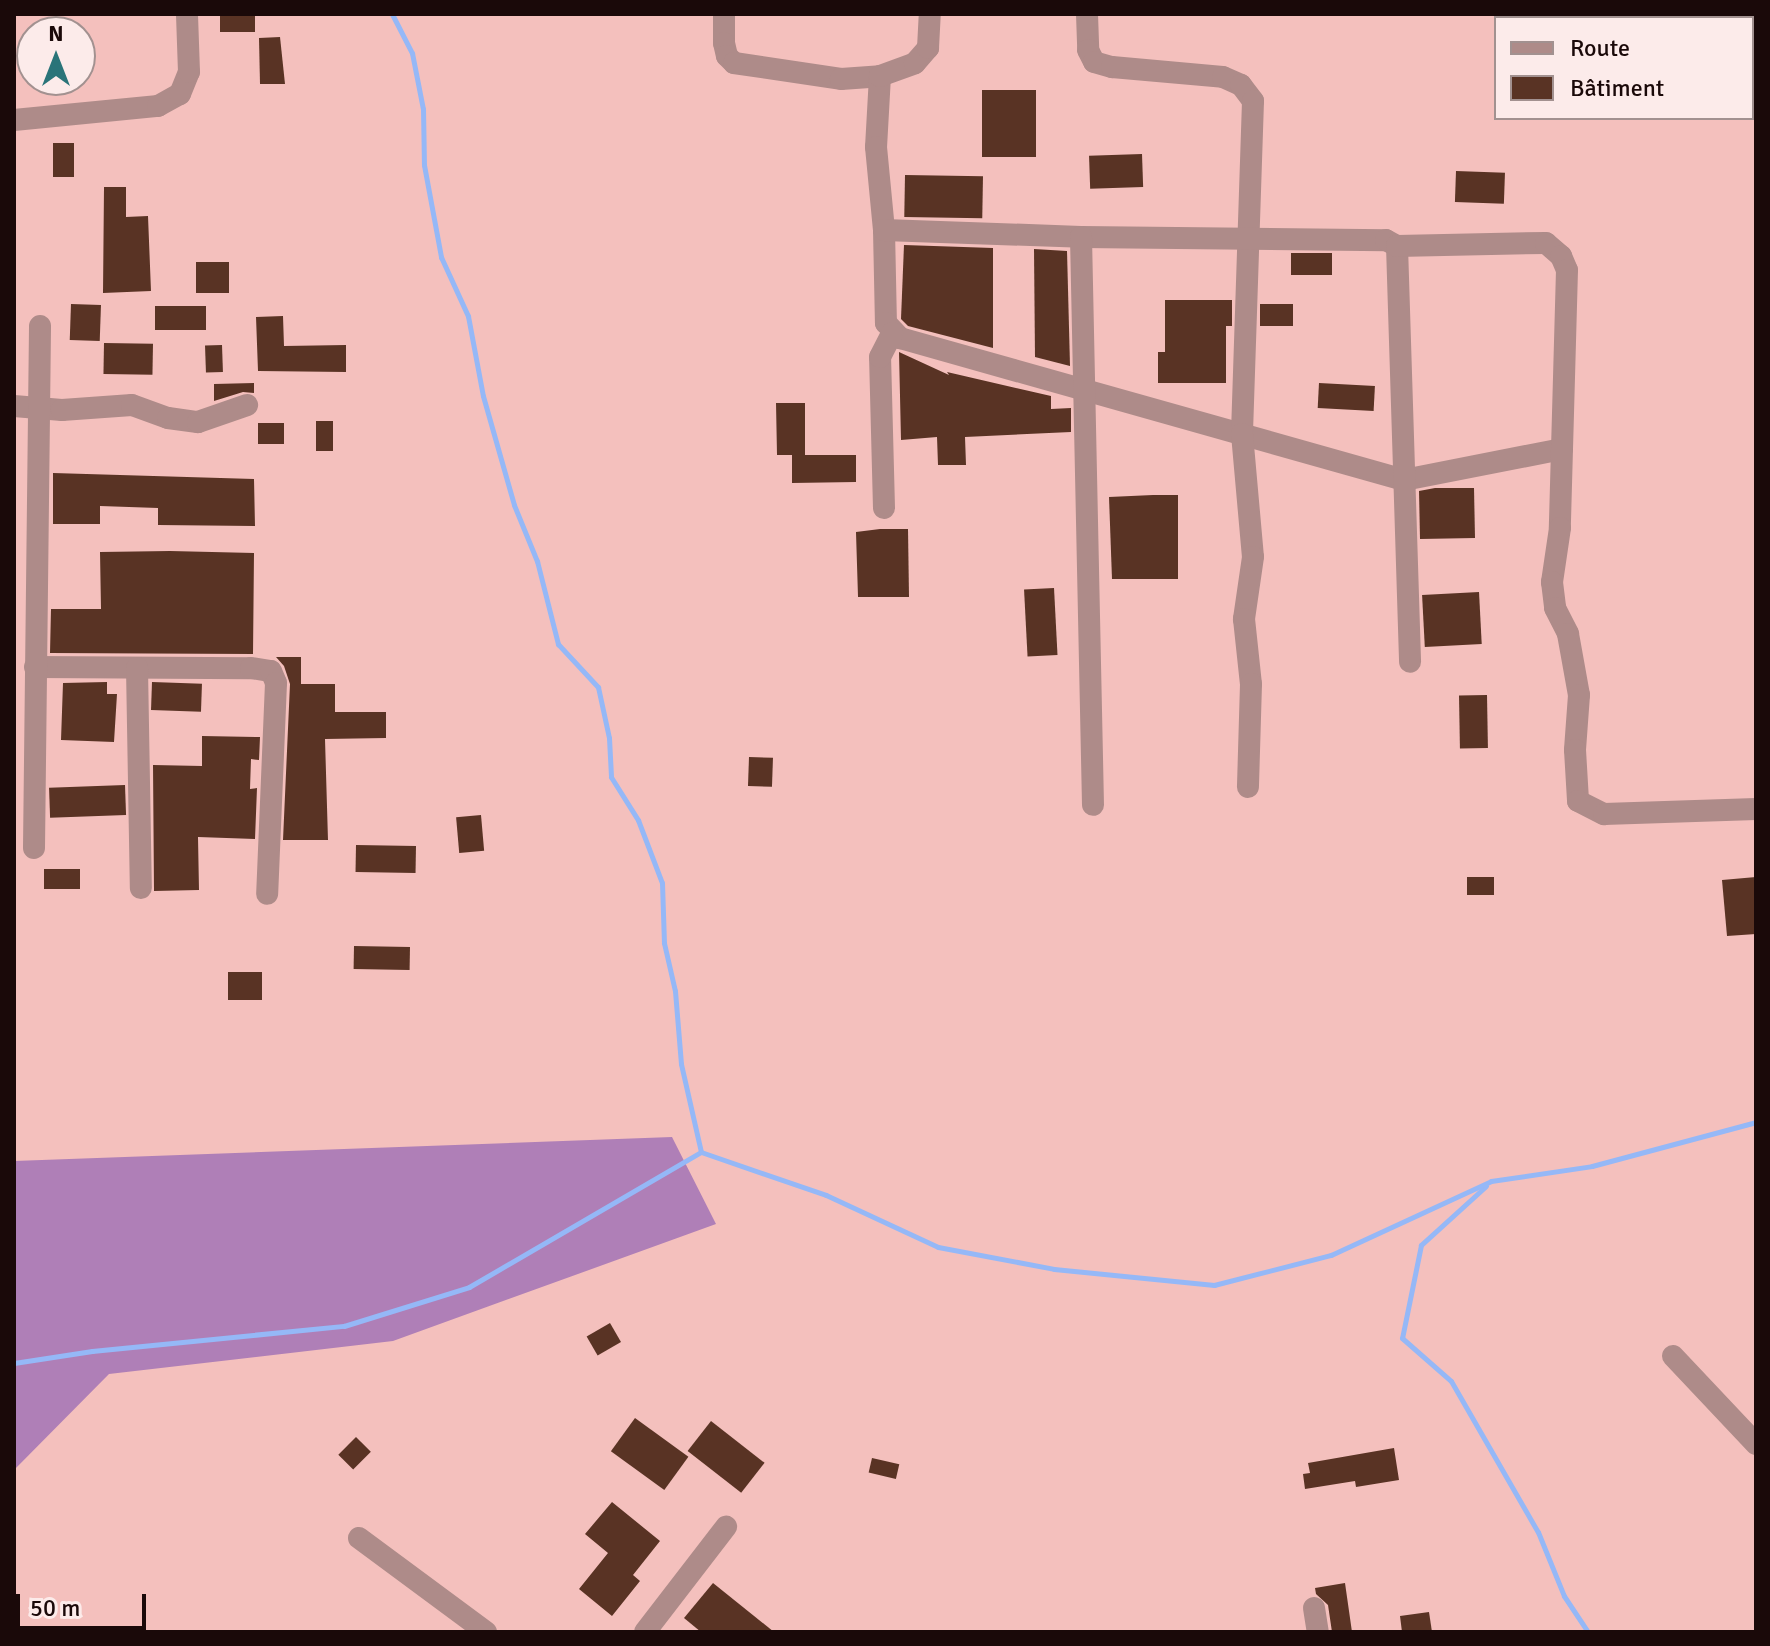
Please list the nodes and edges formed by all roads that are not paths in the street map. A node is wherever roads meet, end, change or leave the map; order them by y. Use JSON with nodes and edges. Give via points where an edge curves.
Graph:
{"nodes":[{"id":1,"x":187,"y":14,"type":"edge"},
{"id":2,"x":724,"y":14,"type":"edge"},
{"id":3,"x":930,"y":14,"type":"edge"},
{"id":4,"x":1087,"y":14,"type":"edge"},
{"id":5,"x":880,"y":76,"type":"junction"},
{"id":6,"x":14,"y":120,"type":"edge"},
{"id":7,"x":884,"y":230,"type":"junction"},
{"id":8,"x":1081,"y":237,"type":"junction"},
{"id":9,"x":1248,"y":238,"type":"junction"},
{"id":10,"x":1397,"y":246,"type":"junction"},
{"id":11,"x":40,"y":326,"type":"dead end"},
{"id":12,"x":892,"y":333,"type":"junction"},
{"id":13,"x":1084,"y":390,"type":"junction"},
{"id":14,"x":247,"y":405,"type":"dead end"},
{"id":15,"x":25,"y":406,"type":"edge"},
{"id":16,"x":1242,"y":434,"type":"junction"},
{"id":17,"x":1562,"y":449,"type":"junction"},
{"id":18,"x":1404,"y":480,"type":"junction"},
{"id":19,"x":884,"y":508,"type":"dead end"},
{"id":20,"x":1410,"y":662,"type":"dead end"},
{"id":21,"x":35,"y":667,"type":"junction"},
{"id":22,"x":137,"y":668,"type":"junction"},
{"id":23,"x":1248,"y":787,"type":"dead end"},
{"id":24,"x":1093,"y":805,"type":"dead end"},
{"id":25,"x":1756,"y":809,"type":"edge"},
{"id":26,"x":34,"y":848,"type":"dead end"},
{"id":27,"x":141,"y":888,"type":"dead end"},
{"id":28,"x":267,"y":894,"type":"dead end"},
{"id":29,"x":1673,"y":1356,"type":"dead end"},
{"id":30,"x":1756,"y":1444,"type":"edge"},
{"id":31,"x":726,"y":1527,"type":"dead end"},
{"id":32,"x":359,"y":1538,"type":"dead end"},
{"id":33,"x":1314,"y":1608,"type":"dead end"},
{"id":34,"x":486,"y":1632,"type":"edge"},
{"id":35,"x":645,"y":1632,"type":"edge"},
{"id":36,"x":1318,"y":1632,"type":"edge"}],
"edges":[{"from":1,"to":6,"type":"street","via":[[189,72],[180,94],[158,106]]},
{"from":2,"to":5,"type":"street","via":[[724,43],[734,63],[841,79]]},
{"from":3,"to":5,"type":"street","via":[[928,48],[915,63]]},
{"from":4,"to":9,"type":"street","via":[[1088,50],[1094,62],[1223,77],[1241,85],[1253,101]]},
{"from":5,"to":7,"type":"street","via":[[876,147]]},
{"from":7,"to":8,"type":"street"},
{"from":7,"to":12,"type":"street","via":[[886,323]]},
{"from":8,"to":9,"type":"street"},
{"from":8,"to":13,"type":"street"},
{"from":9,"to":10,"type":"street","via":[[1386,240]]},
{"from":9,"to":16,"type":"street"},
{"from":10,"to":17,"type":"street","via":[[1546,243],[1561,256],[1569,289]]},
{"from":10,"to":18,"type":"street"},
{"from":11,"to":15,"type":"street"},
{"from":12,"to":13,"type":"street"},
{"from":12,"to":19,"type":"street","via":[[880,357]]},
{"from":13,"to":16,"type":"street"},
{"from":13,"to":24,"type":"street"},
{"from":14,"to":15,"type":"street","via":[[198,422],[132,405],[62,410]]},
{"from":15,"to":21,"type":"street"},
{"from":16,"to":18,"type":"street"},
{"from":16,"to":23,"type":"street","via":[[1253,557],[1244,619],[1251,684]]},
{"from":17,"to":18,"type":"street"},
{"from":17,"to":25,"type":"street","via":[[1552,582],[1579,695],[1578,801],[1604,814]]},
{"from":18,"to":20,"type":"street"},
{"from":21,"to":22,"type":"street"},
{"from":21,"to":26,"type":"street"},
{"from":22,"to":27,"type":"street"},
{"from":22,"to":28,"type":"street","via":[[271,671],[276,683]]},
{"from":29,"to":30,"type":"street"},
{"from":31,"to":35,"type":"street"},
{"from":32,"to":34,"type":"street"},
{"from":33,"to":36,"type":"street"}]}
